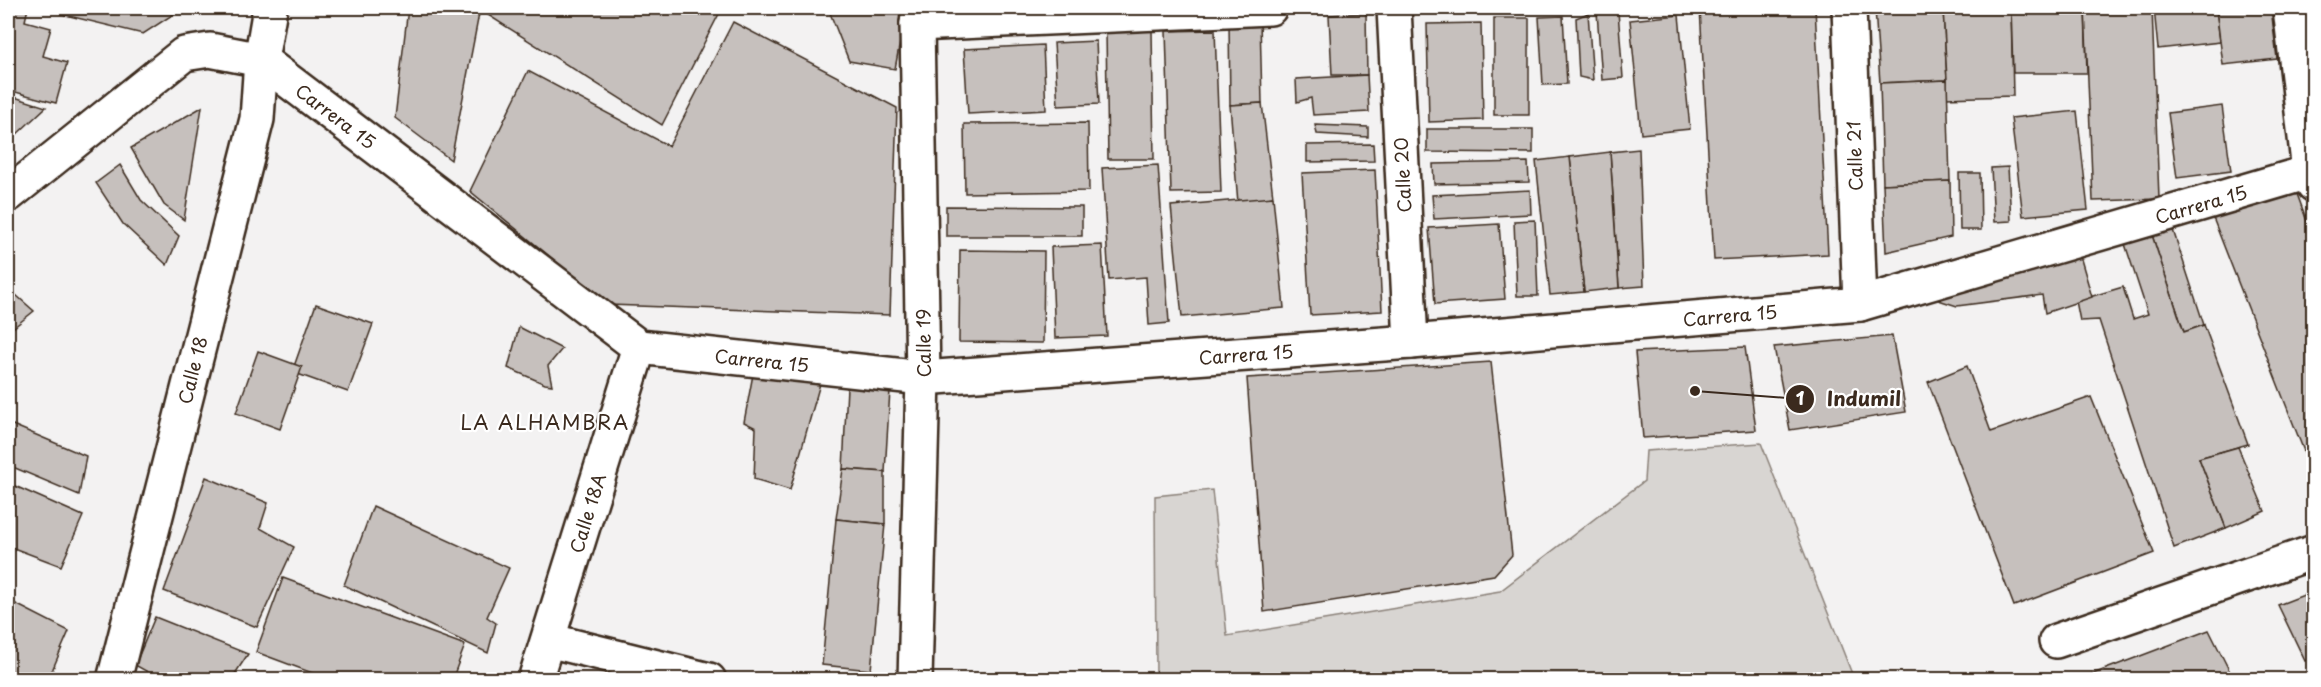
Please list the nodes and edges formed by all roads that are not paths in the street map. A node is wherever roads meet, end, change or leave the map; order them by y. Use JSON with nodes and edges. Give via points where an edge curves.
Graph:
{"nodes":[{"id":1,"x":270,"y":8,"type":"edge"},
{"id":2,"x":1270,"y":8,"type":"edge"},
{"id":3,"x":1394,"y":8,"type":"edge"},
{"id":4,"x":1849,"y":8,"type":"edge"},
{"id":5,"x":2290,"y":8,"type":"edge"},
{"id":6,"x":918,"y":16,"type":"edge"},
{"id":7,"x":261,"y":60,"type":"junction"},
{"id":8,"x":2311,"y":179,"type":"edge"},
{"id":9,"x":8,"y":195,"type":"edge"},
{"id":10,"x":1860,"y":304,"type":"junction"},
{"id":11,"x":1411,"y":342,"type":"junction"},
{"id":12,"x":639,"y":346,"type":"junction"},
{"id":13,"x":923,"y":378,"type":"junction"},
{"id":14,"x":2313,"y":552,"type":"edge"},
{"id":15,"x":548,"y":640,"type":"junction"},
{"id":16,"x":2056,"y":641,"type":"dead end"},
{"id":17,"x":114,"y":680,"type":"edge"},
{"id":18,"x":536,"y":680,"type":"edge"},
{"id":19,"x":709,"y":680,"type":"edge"},
{"id":20,"x":915,"y":680,"type":"edge"}],
"edges":[{"from":1,"to":7,"type":"street","name":"Calle 18"},
{"from":2,"to":6,"type":"street"},
{"from":3,"to":11,"type":"street","name":"Calle 20"},
{"from":4,"to":10,"type":"street","name":"Calle 21"},
{"from":5,"to":8,"type":"street"},
{"from":6,"to":13,"type":"street","name":"Calle 19"},
{"from":7,"to":9,"type":"street","via":[[210,50],[184,54]]},
{"from":7,"to":12,"type":"street","name":"Carrera 15"},
{"from":7,"to":17,"type":"street","name":"Calle 18","via":[[257,119]]},
{"from":8,"to":10,"type":"street","name":"Carrera 15"},
{"from":10,"to":11,"type":"street","name":"Carrera 15"},
{"from":11,"to":13,"type":"street","name":"Carrera 15"},
{"from":12,"to":13,"type":"street","name":"Carrera 15"},
{"from":12,"to":15,"type":"street","name":"Calle 18A"},
{"from":13,"to":20,"type":"street","name":"Calle 19"},
{"from":14,"to":16,"type":"street"},
{"from":15,"to":18,"type":"street","name":"Calle 18A"},
{"from":15,"to":19,"type":"street"}]}
